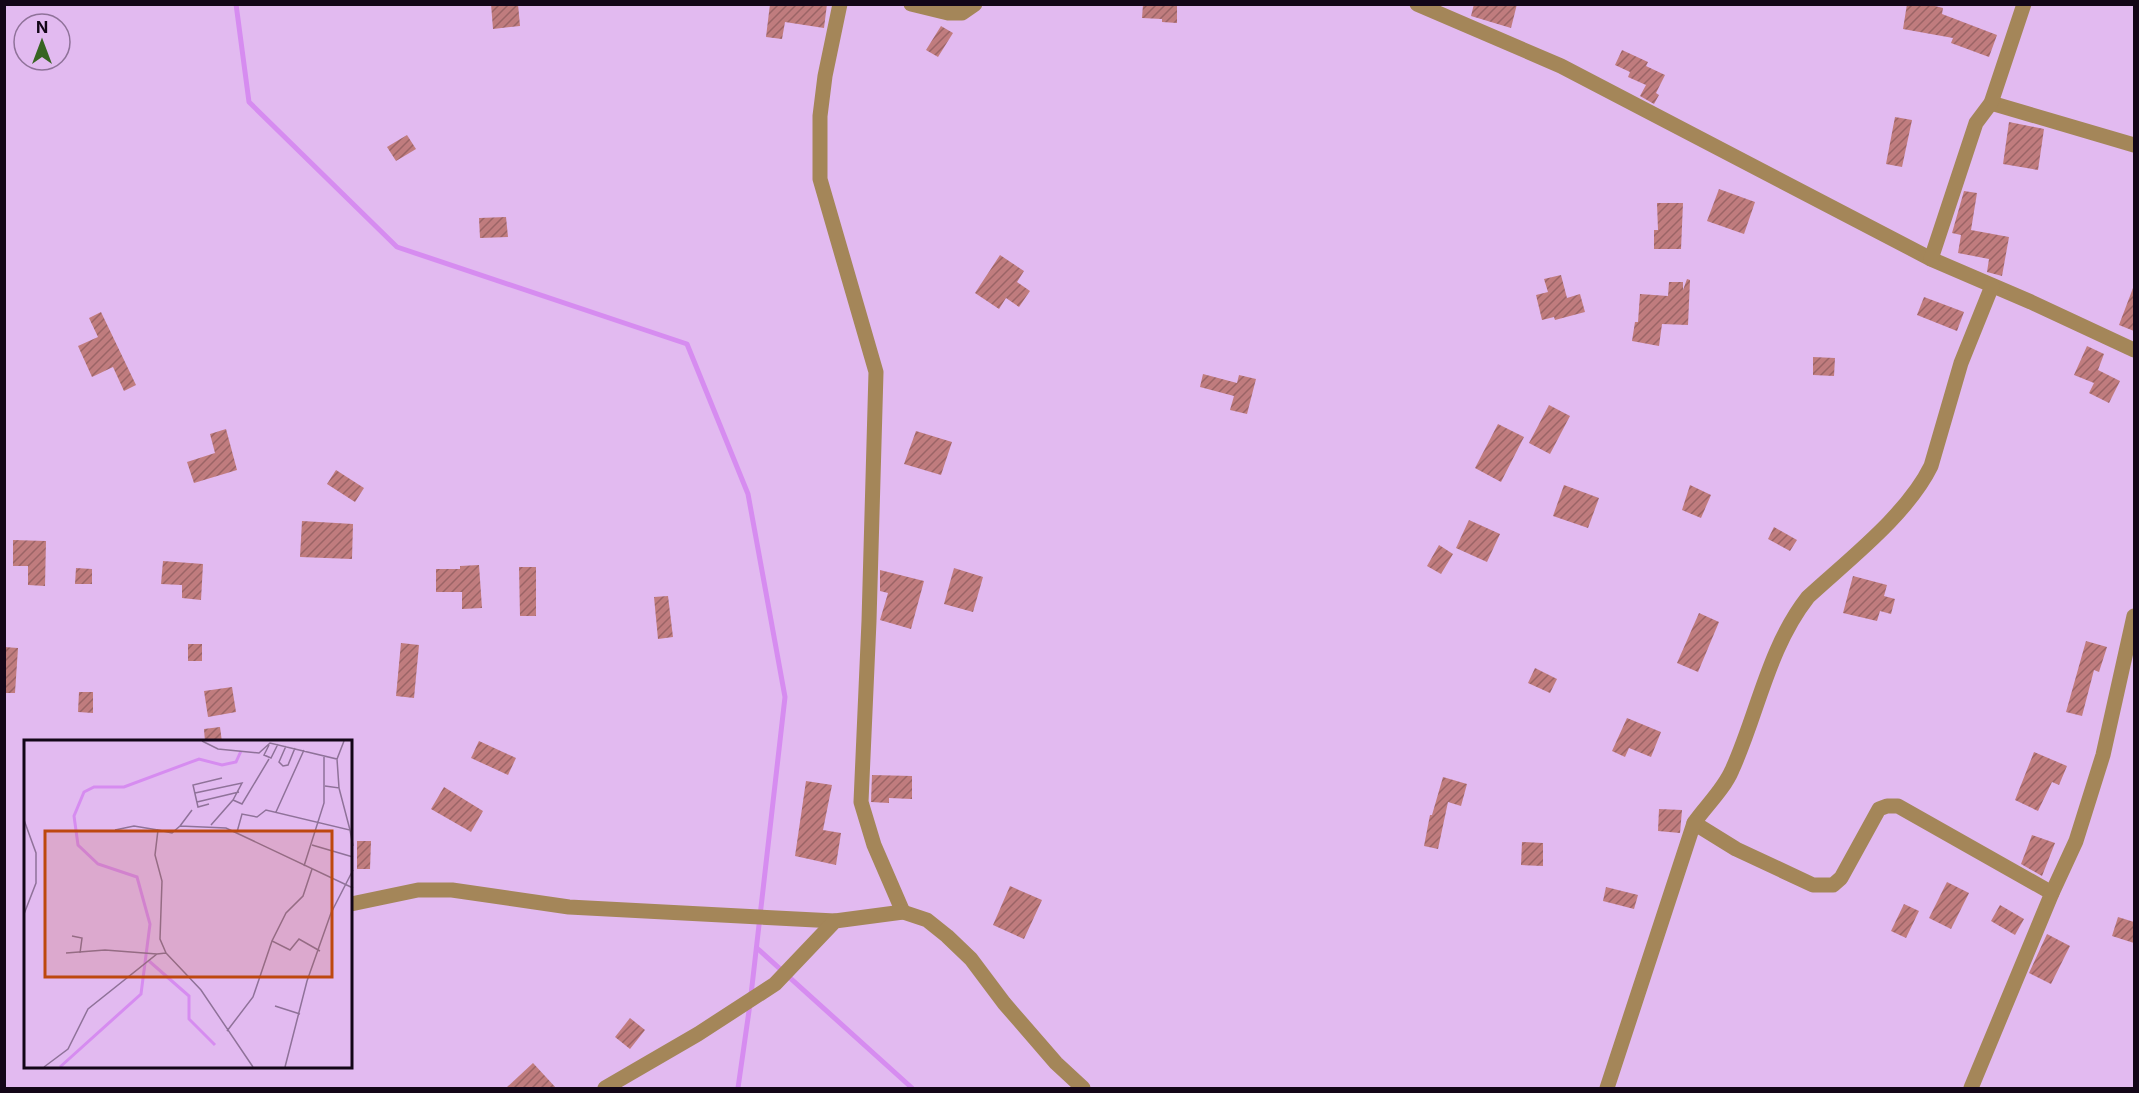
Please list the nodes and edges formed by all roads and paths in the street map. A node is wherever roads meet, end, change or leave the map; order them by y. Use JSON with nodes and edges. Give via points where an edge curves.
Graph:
{"nodes":[{"id":1,"x":840,"y":4,"type":"edge"},
{"id":2,"x":911,"y":4,"type":"edge"},
{"id":3,"x":975,"y":4,"type":"edge"},
{"id":4,"x":1417,"y":4,"type":"edge"},
{"id":5,"x":2024,"y":4,"type":"edge"},
{"id":6,"x":1434,"y":8,"type":"edge"},
{"id":7,"x":1991,"y":104,"type":"junction"},
{"id":8,"x":2134,"y":145,"type":"edge"},
{"id":9,"x":1931,"y":258,"type":"junction"},
{"id":10,"x":1992,"y":286,"type":"junction"},
{"id":11,"x":2134,"y":350,"type":"edge"},
{"id":12,"x":2134,"y":616,"type":"edge"},
{"id":13,"x":1694,"y":823,"type":"junction"},
{"id":14,"x":2052,"y":893,"type":"junction"},
{"id":15,"x":352,"y":904,"type":"edge"},
{"id":16,"x":903,"y":912,"type":"junction"},
{"id":17,"x":835,"y":921,"type":"junction"},
{"id":18,"x":605,"y":1089,"type":"edge"},
{"id":19,"x":1083,"y":1089,"type":"edge"},
{"id":20,"x":1607,"y":1089,"type":"edge"},
{"id":21,"x":1971,"y":1089,"type":"edge"}],
"edges":[{"from":1,"to":16,"type":"street","via":[[821,106],[820,179],[876,372],[861,802],[874,845]]},
{"from":2,"to":3,"type":"street","via":[[948,14],[962,13]]},
{"from":4,"to":6,"type":"street"},
{"from":5,"to":7,"type":"street"},
{"from":6,"to":9,"type":"street","via":[[1561,66]]},
{"from":7,"to":8,"type":"street"},
{"from":7,"to":9,"type":"street","via":[[1976,123]]},
{"from":9,"to":10,"type":"street"},
{"from":10,"to":11,"type":"street"},
{"from":10,"to":13,"type":"street","via":[[1961,363],[1924,482],[1896,516],[1796,612],[1780,643],[1731,772]]},
{"from":12,"to":14,"type":"street","via":[[2103,755],[2076,841]]},
{"from":13,"to":14,"type":"street","via":[[1736,849],[1813,885],[1827,886],[1841,878],[1879,809],[1898,806]]},
{"from":13,"to":20,"type":"street"},
{"from":14,"to":21,"type":"street"},
{"from":15,"to":17,"type":"street","via":[[418,890],[452,890],[569,908]]},
{"from":16,"to":17,"type":"street"},
{"from":16,"to":19,"type":"street","via":[[927,920],[955,944],[1056,1063]]},
{"from":17,"to":18,"type":"street","via":[[783,977]]}]}
